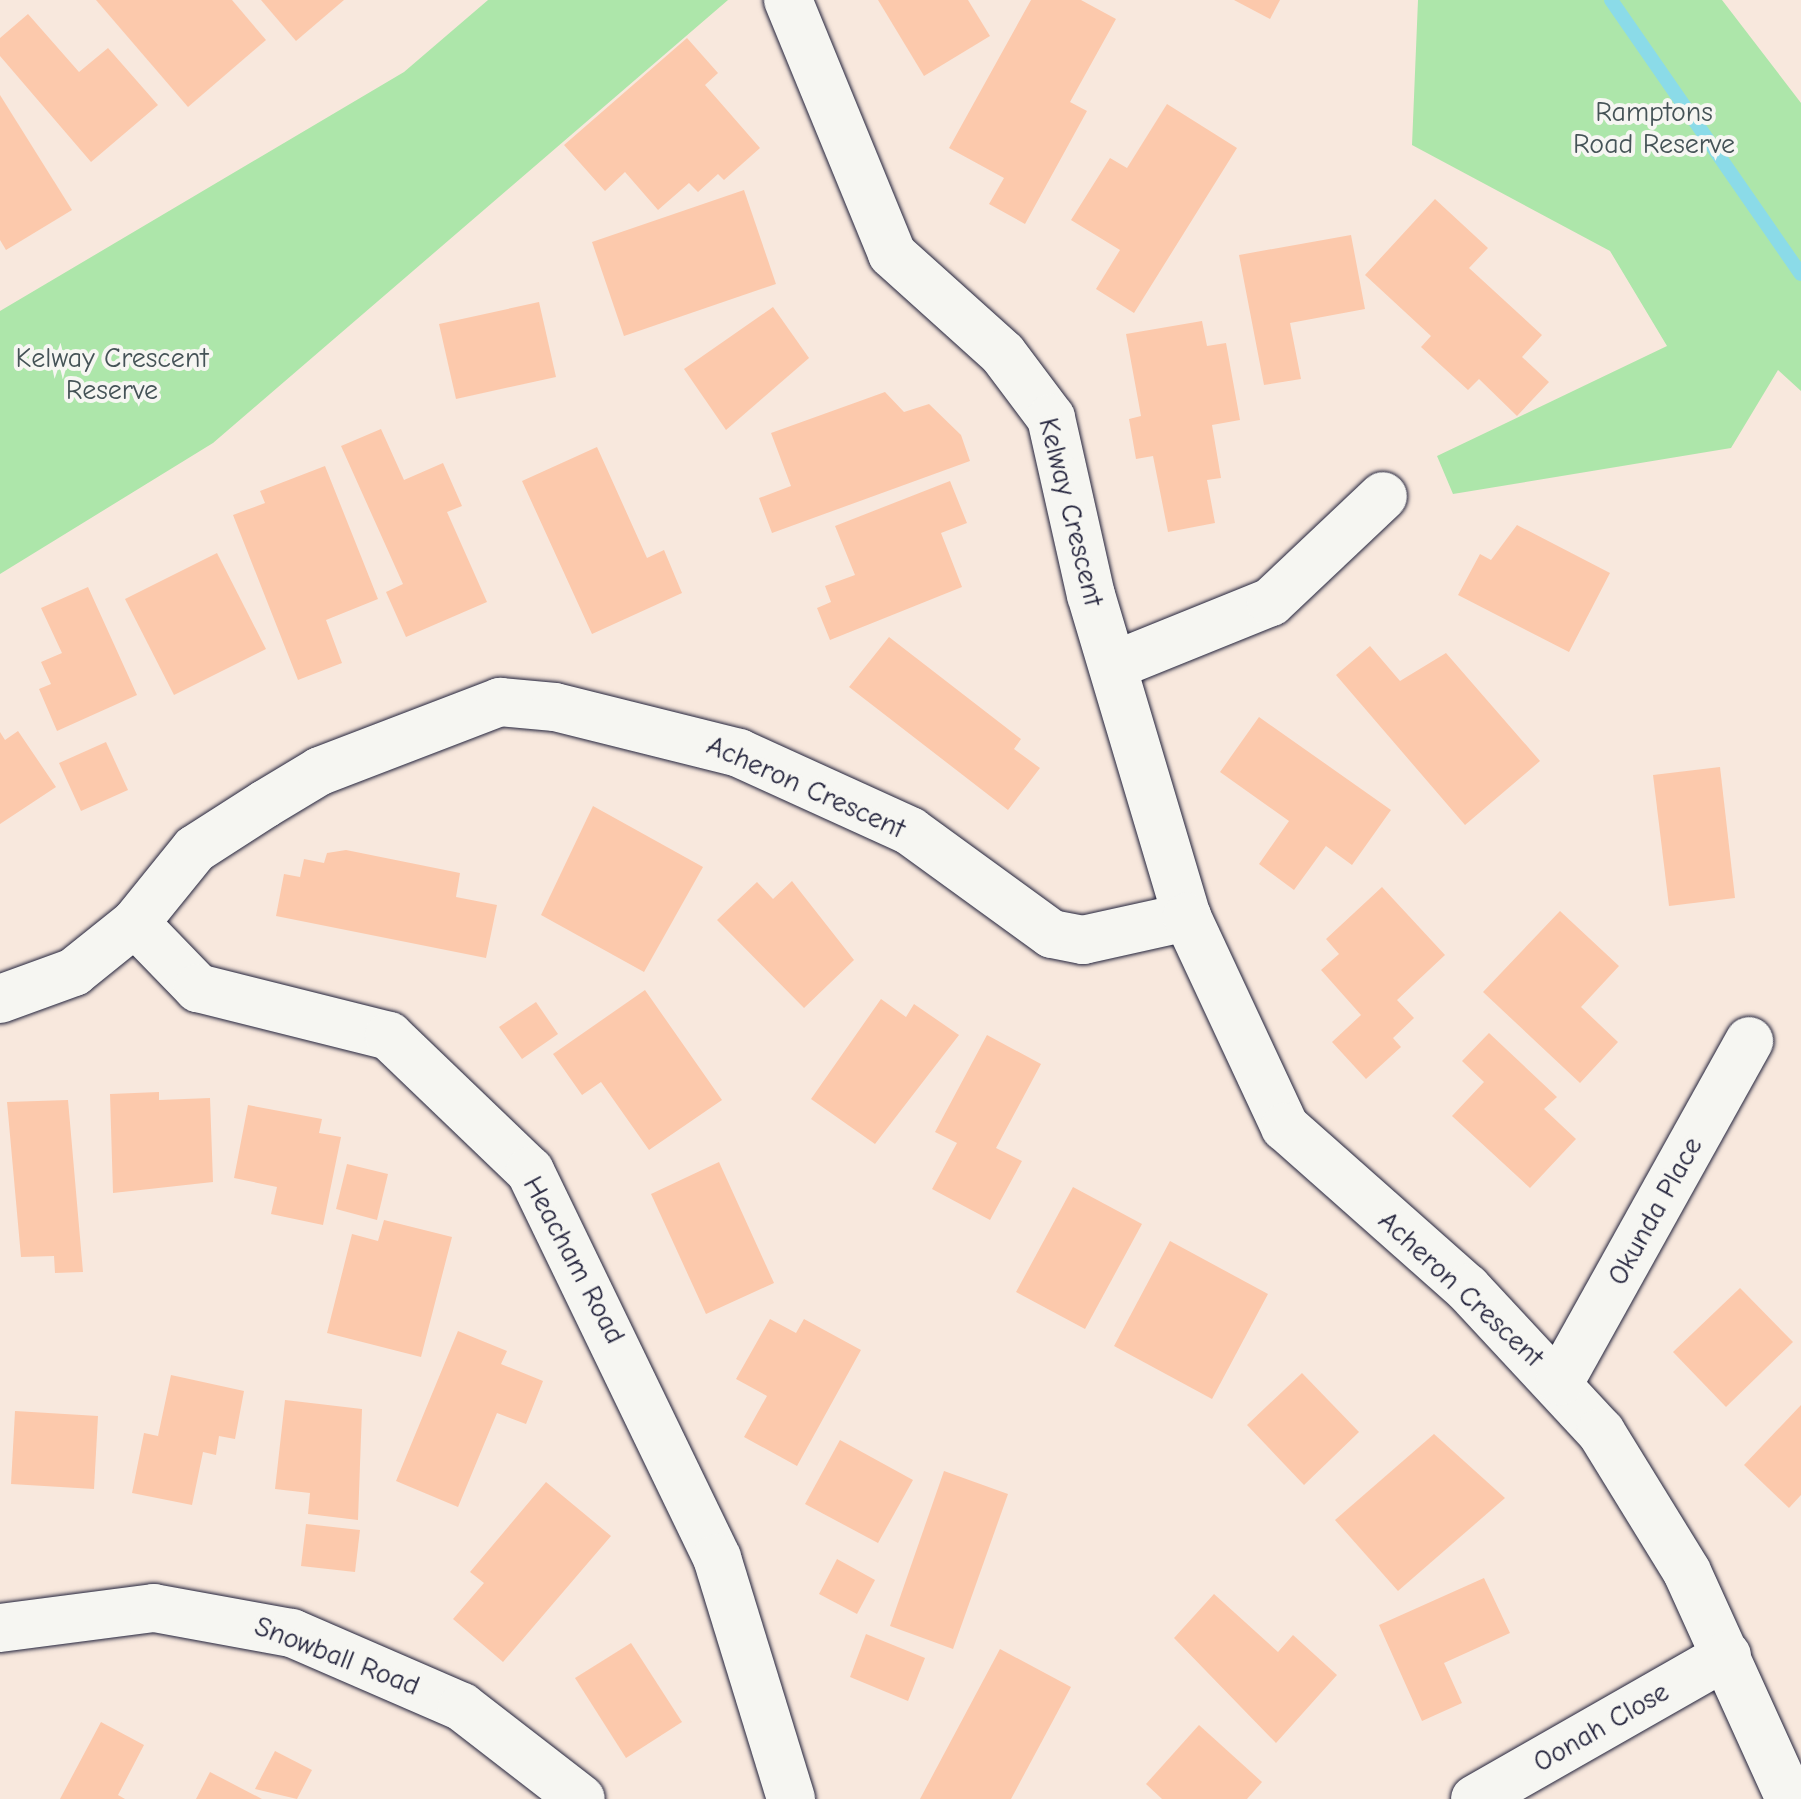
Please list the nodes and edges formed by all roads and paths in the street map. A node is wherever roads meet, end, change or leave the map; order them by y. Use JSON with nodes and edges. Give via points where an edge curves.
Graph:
{"nodes":[{"id":1,"x":788,"y":0,"type":"edge"},
{"id":2,"x":1383,"y":496,"type":"dead end"},
{"id":3,"x":1115,"y":665,"type":"junction"},
{"id":4,"x":1187,"y":917,"type":"junction"},
{"id":5,"x":135,"y":924,"type":"junction"},
{"id":6,"x":0,"y":998,"type":"edge"},
{"id":7,"x":1750,"y":1040,"type":"dead end"},
{"id":8,"x":1560,"y":1381,"type":"junction"},
{"id":9,"x":0,"y":1628,"type":"edge"},
{"id":10,"x":1727,"y":1655,"type":"junction"},
{"id":11,"x":581,"y":1799,"type":"edge"},
{"id":12,"x":791,"y":1799,"type":"edge"},
{"id":13,"x":1476,"y":1799,"type":"edge"},
{"id":14,"x":1790,"y":1799,"type":"edge"}],
"edges":[{"from":1,"to":3,"type":"street","name":"Kelway Crescent","via":[[892,254],[1004,354],[1052,418]]},
{"from":2,"to":3,"type":"street","via":[[1271,602]]},
{"from":3,"to":4,"type":"street","name":"Kelway Crescent"},
{"from":4,"to":5,"type":"street","name":"Acheron Crescent","via":[[1083,940],[1052,934],[883,816],[704,741],[526,702],[475,707],[320,771],[194,848]]},
{"from":4,"to":8,"type":"street","name":"Acheron Crescent","via":[[1285,1128]]},
{"from":5,"to":6,"type":"street","name":"Acheron Crescent","via":[[53,984]]},
{"from":5,"to":12,"type":"street","name":"Heacham Road","via":[[198,988],[389,1036],[530,1171],[717,1558]]},
{"from":7,"to":8,"type":"street","name":"Okunda Place"},
{"from":8,"to":10,"type":"street","name":"Acheron Crescent","via":[[1642,1495]]},
{"from":9,"to":11,"type":"street","name":"Snowball Road","via":[[154,1608],[292,1632],[462,1708]]},
{"from":10,"to":13,"type":"street","name":"Oonah Close"},
{"from":10,"to":14,"type":"street","name":"Acheron Crescent"}]}
